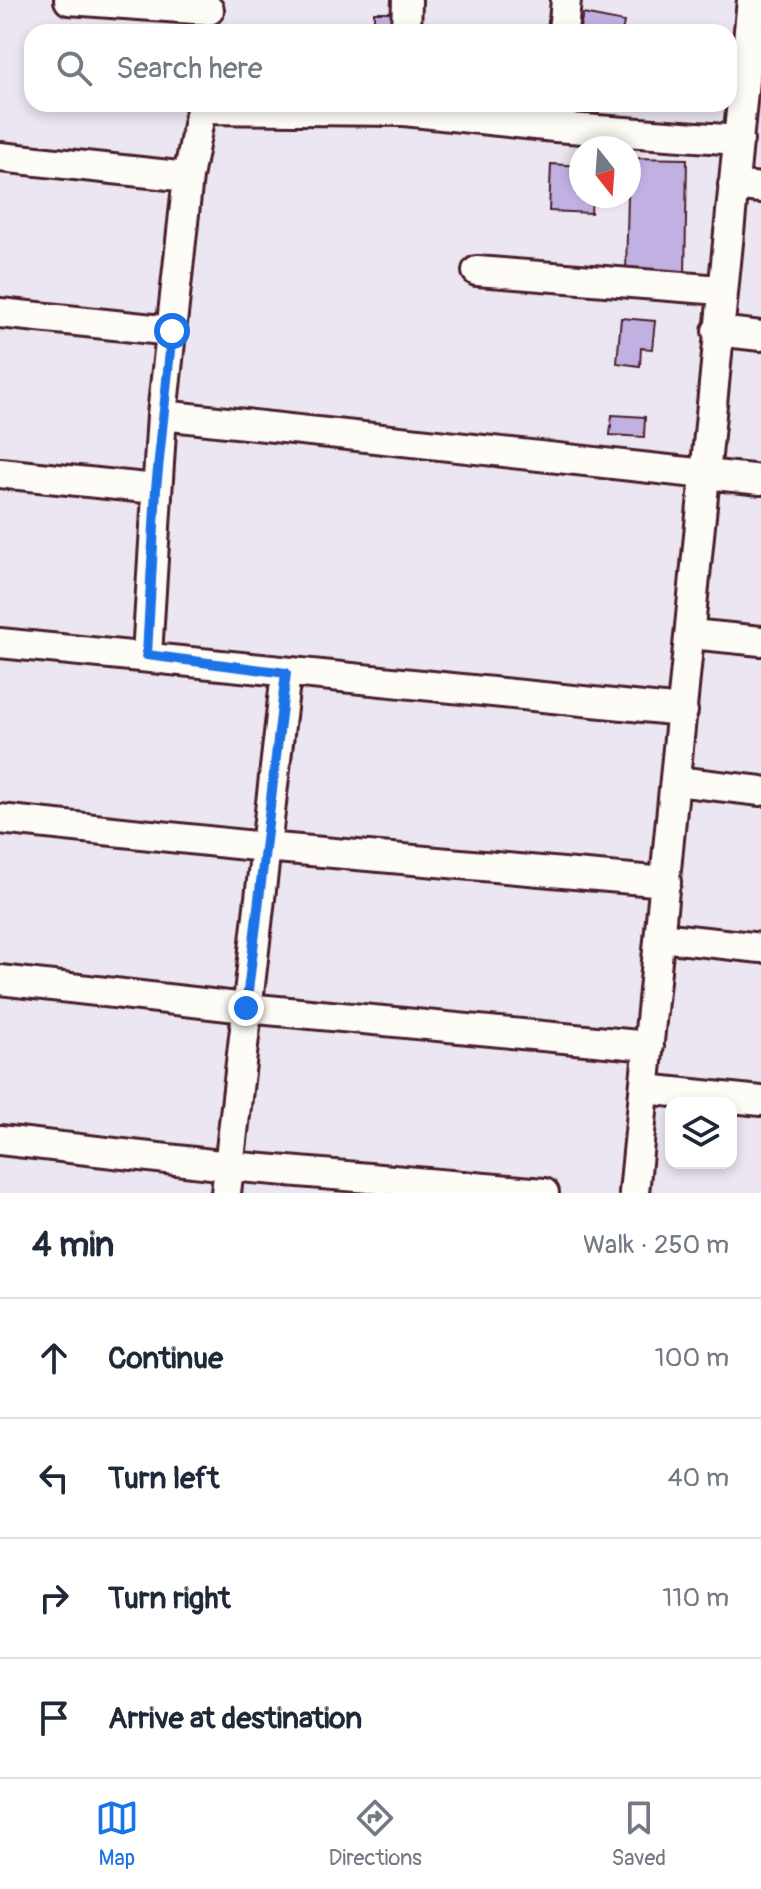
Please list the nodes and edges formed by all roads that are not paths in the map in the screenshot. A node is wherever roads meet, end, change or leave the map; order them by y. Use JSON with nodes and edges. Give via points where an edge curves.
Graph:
{"nodes":[{"id":1,"x":69,"y":0,"type":"edge"},
{"id":2,"x":407,"y":0,"type":"edge"},
{"id":3,"x":566,"y":0,"type":"edge"},
{"id":4,"x":752,"y":0,"type":"edge"},
{"id":5,"x":209,"y":14,"type":"edge"},
{"id":6,"x":406,"y":24,"type":"edge"},
{"id":7,"x":564,"y":24,"type":"edge"},
{"id":8,"x":755,"y":33,"type":"edge"},
{"id":9,"x":200,"y":112,"type":"edge"},
{"id":10,"x":488,"y":112,"type":"edge"},
{"id":11,"x":556,"y":116,"type":"edge"},
{"id":12,"x":739,"y":140,"type":"junction"},
{"id":13,"x":0,"y":157,"type":"edge"},
{"id":14,"x":188,"y":177,"type":"junction"},
{"id":15,"x":733,"y":185,"type":"junction"},
{"id":16,"x":761,"y":188,"type":"edge"},
{"id":17,"x":477,"y":271,"type":"dead end"},
{"id":18,"x":721,"y":290,"type":"junction"},
{"id":19,"x":0,"y":313,"type":"edge"},
{"id":20,"x":172,"y":331,"type":"junction"},
{"id":21,"x":717,"y":331,"type":"junction"},
{"id":22,"x":761,"y":336,"type":"edge"},
{"id":23,"x":162,"y":415,"type":"junction"},
{"id":24,"x":0,"y":473,"type":"edge"},
{"id":25,"x":704,"y":474,"type":"junction"},
{"id":26,"x":761,"y":480,"type":"edge"},
{"id":27,"x":156,"y":489,"type":"junction"},
{"id":28,"x":691,"y":634,"type":"junction"},
{"id":29,"x":761,"y":641,"type":"edge"},
{"id":30,"x":0,"y":643,"type":"edge"},
{"id":31,"x":147,"y":655,"type":"junction"},
{"id":32,"x":286,"y":673,"type":"junction"},
{"id":33,"x":683,"y":711,"type":"junction"},
{"id":34,"x":676,"y":781,"type":"junction"},
{"id":35,"x":761,"y":791,"type":"edge"},
{"id":36,"x":0,"y":819,"type":"edge"},
{"id":37,"x":265,"y":847,"type":"junction"},
{"id":38,"x":666,"y":882,"type":"junction"},
{"id":39,"x":660,"y":937,"type":"junction"},
{"id":40,"x":761,"y":948,"type":"edge"},
{"id":41,"x":0,"y":980,"type":"edge"},
{"id":42,"x":246,"y":1008,"type":"junction"},
{"id":43,"x":649,"y":1046,"type":"junction"},
{"id":44,"x":645,"y":1089,"type":"junction"},
{"id":45,"x":761,"y":1101,"type":"edge"},
{"id":46,"x":0,"y":1140,"type":"edge"},
{"id":47,"x":227,"y":1179,"type":"edge"},
{"id":48,"x":544,"y":1193,"type":"edge"},
{"id":49,"x":634,"y":1193,"type":"edge"}],
"edges":[{"from":1,"to":5,"type":"street"},
{"from":2,"to":6,"type":"street"},
{"from":3,"to":7,"type":"street"},
{"from":4,"to":8,"type":"street"},
{"from":8,"to":12,"type":"street"},
{"from":9,"to":14,"type":"street"},
{"from":10,"to":11,"type":"street"},
{"from":11,"to":12,"type":"street"},
{"from":12,"to":15,"type":"street"},
{"from":13,"to":14,"type":"street"},
{"from":14,"to":20,"type":"street"},
{"from":15,"to":16,"type":"street"},
{"from":15,"to":18,"type":"street"},
{"from":17,"to":18,"type":"street"},
{"from":18,"to":21,"type":"street"},
{"from":19,"to":20,"type":"street"},
{"from":20,"to":23,"type":"street"},
{"from":21,"to":22,"type":"street"},
{"from":21,"to":25,"type":"street"},
{"from":23,"to":25,"type":"street"},
{"from":23,"to":27,"type":"street"},
{"from":24,"to":27,"type":"street"},
{"from":25,"to":26,"type":"street"},
{"from":25,"to":28,"type":"street"},
{"from":27,"to":31,"type":"street"},
{"from":28,"to":29,"type":"street"},
{"from":28,"to":33,"type":"street"},
{"from":30,"to":31,"type":"street"},
{"from":31,"to":32,"type":"street"},
{"from":32,"to":33,"type":"street"},
{"from":32,"to":37,"type":"street"},
{"from":33,"to":34,"type":"street"},
{"from":34,"to":35,"type":"street"},
{"from":34,"to":38,"type":"street"},
{"from":36,"to":37,"type":"street"},
{"from":37,"to":38,"type":"street"},
{"from":37,"to":42,"type":"street"},
{"from":38,"to":39,"type":"street"},
{"from":39,"to":40,"type":"street"},
{"from":39,"to":43,"type":"street"},
{"from":41,"to":42,"type":"street"},
{"from":42,"to":43,"type":"street"},
{"from":42,"to":47,"type":"street"},
{"from":43,"to":44,"type":"street"},
{"from":44,"to":45,"type":"street"},
{"from":44,"to":49,"type":"street"},
{"from":46,"to":47,"type":"street"},
{"from":47,"to":48,"type":"street"}]}
